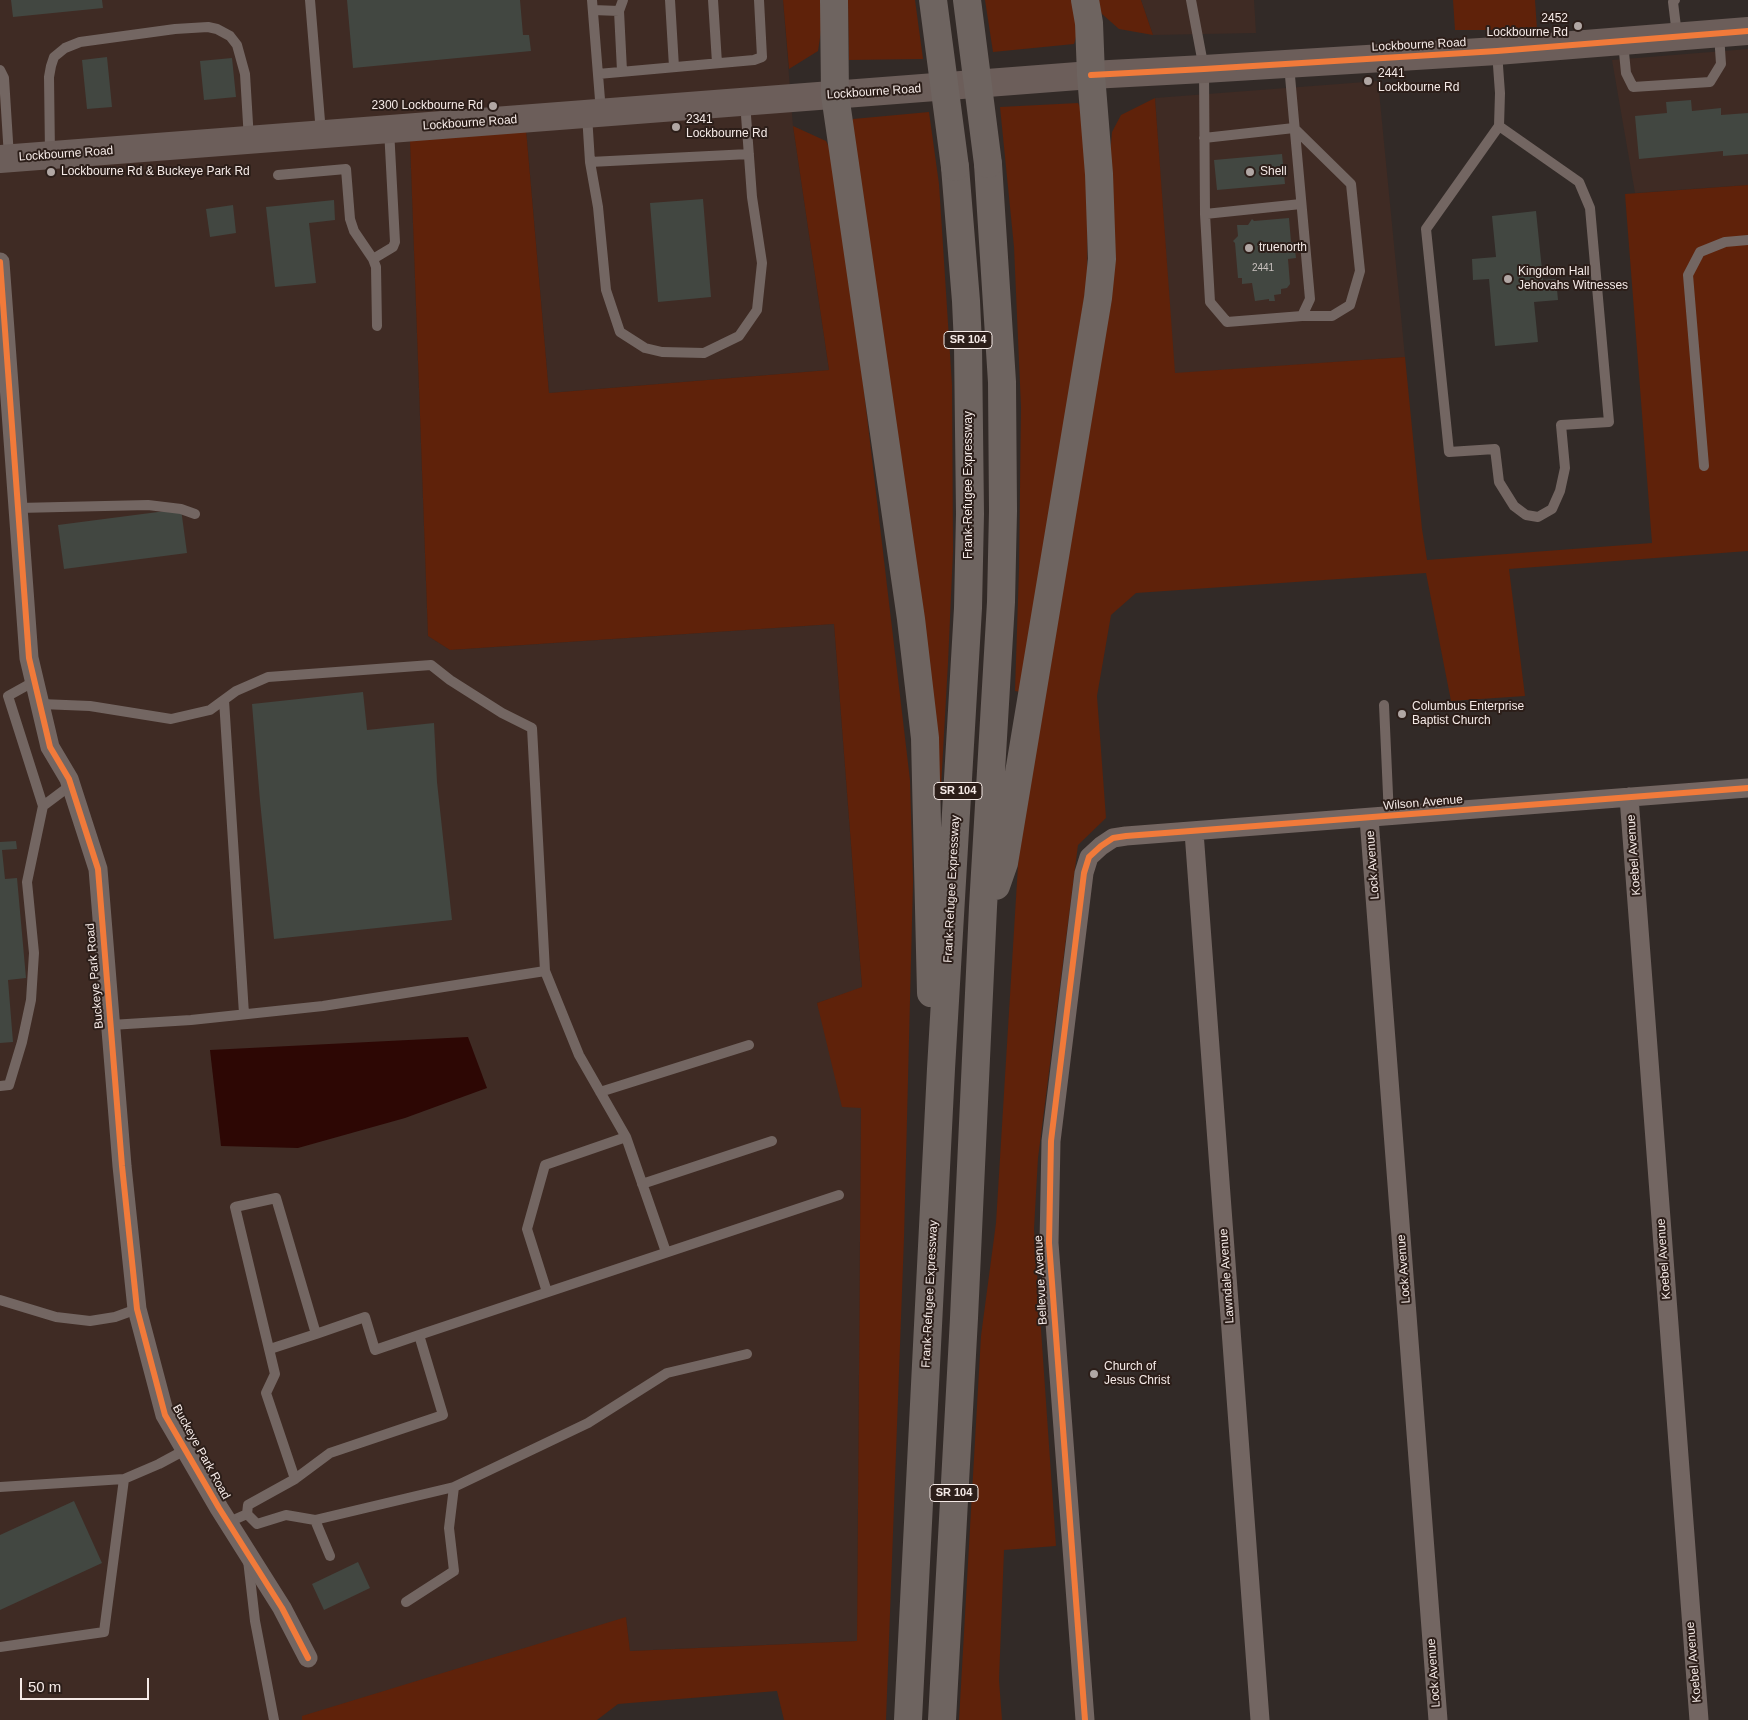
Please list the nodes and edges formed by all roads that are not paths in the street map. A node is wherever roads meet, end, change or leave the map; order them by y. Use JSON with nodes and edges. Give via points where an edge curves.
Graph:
{"nodes":[{"id":1,"x":310,"y":0,"type":"edge"},
{"id":2,"x":623,"y":0,"type":"edge"},
{"id":3,"x":670,"y":0,"type":"edge"},
{"id":4,"x":713,"y":0,"type":"edge"},
{"id":5,"x":759,"y":0,"type":"edge"},
{"id":6,"x":834,"y":0,"type":"edge"},
{"id":7,"x":933,"y":0,"type":"edge"},
{"id":8,"x":967,"y":0,"type":"edge"},
{"id":9,"x":1085,"y":0,"type":"edge"},
{"id":10,"x":1190,"y":0,"type":"edge"},
{"id":11,"x":1675,"y":0,"type":"edge"},
{"id":12,"x":593,"y":5,"type":"edge"},
{"id":13,"x":619,"y":11,"type":"junction"},
{"id":14,"x":1748,"y":31,"type":"edge"},
{"id":15,"x":1719,"y":34,"type":"junction"},
{"id":16,"x":1677,"y":36,"type":"junction"},
{"id":17,"x":1623,"y":41,"type":"junction"},
{"id":18,"x":1497,"y":51,"type":"junction"},
{"id":19,"x":717,"y":63,"type":"junction"},
{"id":20,"x":1289,"y":64,"type":"junction"},
{"id":21,"x":674,"y":67,"type":"junction"},
{"id":22,"x":0,"y":70,"type":"edge"},
{"id":23,"x":1204,"y":70,"type":"junction"},
{"id":24,"x":622,"y":72,"type":"junction"},
{"id":25,"x":598,"y":74,"type":"junction"},
{"id":26,"x":1091,"y":75,"type":"junction"},
{"id":27,"x":835,"y":95,"type":"junction"},
{"id":28,"x":744,"y":102,"type":"junction"},
{"id":29,"x":594,"y":113,"type":"junction"},
{"id":30,"x":1499,"y":126,"type":"junction"},
{"id":31,"x":389,"y":128,"type":"junction"},
{"id":32,"x":1294,"y":128,"type":"junction"},
{"id":33,"x":321,"y":134,"type":"junction"},
{"id":34,"x":1204,"y":138,"type":"junction"},
{"id":35,"x":249,"y":140,"type":"junction"},
{"id":36,"x":749,"y":154,"type":"junction"},
{"id":37,"x":50,"y":155,"type":"junction"},
{"id":38,"x":4,"y":159,"type":"edge"},
{"id":39,"x":590,"y":162,"type":"junction"},
{"id":40,"x":278,"y":174,"type":"dead end"},
{"id":41,"x":1301,"y":204,"type":"junction"},
{"id":42,"x":1205,"y":214,"type":"junction"},
{"id":43,"x":1748,"y":240,"type":"edge"},
{"id":44,"x":373,"y":259,"type":"junction"},
{"id":45,"x":0,"y":262,"type":"edge"},
{"id":46,"x":1302,"y":316,"type":"junction"},
{"id":47,"x":377,"y":326,"type":"dead end"},
{"id":48,"x":1704,"y":466,"type":"dead end"},
{"id":49,"x":18,"y":508,"type":"junction"},
{"id":50,"x":195,"y":514,"type":"dead end"},
{"id":51,"x":35,"y":681,"type":"junction"},
{"id":52,"x":4,"y":696,"type":"edge"},
{"id":53,"x":224,"y":700,"type":"junction"},
{"id":54,"x":41,"y":704,"type":"junction"},
{"id":55,"x":1384,"y":705,"type":"dead end"},
{"id":56,"x":71,"y":785,"type":"junction"},
{"id":57,"x":1748,"y":788,"type":"edge"},
{"id":58,"x":1629,"y":797,"type":"junction"},
{"id":59,"x":43,"y":806,"type":"junction"},
{"id":60,"x":1389,"y":817,"type":"junction"},
{"id":61,"x":1369,"y":818,"type":"junction"},
{"id":62,"x":1194,"y":832,"type":"junction"},
{"id":63,"x":1101,"y":846,"type":"joint"},
{"id":64,"x":983,"y":923,"type":"junction"},
{"id":65,"x":545,"y":971,"type":"junction"},
{"id":66,"x":244,"y":1014,"type":"junction"},
{"id":67,"x":111,"y":1025,"type":"junction"},
{"id":68,"x":749,"y":1045,"type":"dead end"},
{"id":69,"x":941,"y":1069,"type":"junction"},
{"id":70,"x":0,"y":1086,"type":"edge"},
{"id":71,"x":600,"y":1092,"type":"junction"},
{"id":72,"x":626,"y":1137,"type":"junction"},
{"id":73,"x":772,"y":1141,"type":"dead end"},
{"id":74,"x":642,"y":1184,"type":"junction"},
{"id":75,"x":839,"y":1195,"type":"dead end"},
{"id":76,"x":666,"y":1252,"type":"junction"},
{"id":77,"x":547,"y":1292,"type":"junction"},
{"id":78,"x":0,"y":1300,"type":"edge"},
{"id":79,"x":137,"y":1309,"type":"junction"},
{"id":80,"x":316,"y":1334,"type":"junction"},
{"id":81,"x":419,"y":1335,"type":"junction"},
{"id":82,"x":270,"y":1349,"type":"junction"},
{"id":83,"x":747,"y":1354,"type":"dead end"},
{"id":84,"x":185,"y":1450,"type":"junction"},
{"id":85,"x":124,"y":1479,"type":"junction"},
{"id":86,"x":296,"y":1479,"type":"junction"},
{"id":87,"x":0,"y":1487,"type":"edge"},
{"id":88,"x":454,"y":1487,"type":"junction"},
{"id":89,"x":247,"y":1514,"type":"junction"},
{"id":90,"x":315,"y":1520,"type":"junction"},
{"id":91,"x":229,"y":1522,"type":"junction"},
{"id":92,"x":247,"y":1552,"type":"junction"},
{"id":93,"x":330,"y":1556,"type":"dead end"},
{"id":94,"x":406,"y":1602,"type":"dead end"},
{"id":95,"x":0,"y":1648,"type":"edge"},
{"id":96,"x":308,"y":1658,"type":"dead end"},
{"id":97,"x":274,"y":1720,"type":"edge"},
{"id":98,"x":908,"y":1720,"type":"edge"},
{"id":99,"x":942,"y":1720,"type":"edge"},
{"id":100,"x":1084,"y":1720,"type":"edge"},
{"id":101,"x":1260,"y":1720,"type":"edge"},
{"id":102,"x":1438,"y":1720,"type":"edge"},
{"id":103,"x":1699,"y":1720,"type":"edge"}],
"edges":[{"from":1,"to":33,"type":"lane"},
{"from":2,"to":13,"type":"lane"},
{"from":3,"to":21,"type":"lane"},
{"from":4,"to":19,"type":"lane"},
{"from":5,"to":19,"type":"lane","via":[[762,56],[754,60]]},
{"from":6,"to":27,"type":"highway"},
{"from":7,"to":69,"type":"highway","name":"Frank-Refugee Expressway","number":"SR 104","bridge":true,"via":[[955,167],[966,301],[970,514],[964,692]]},
{"from":8,"to":64,"type":"highway","number":"SR 104","bridge":true,"via":[[988,164],[1002,382],[1001,602]]},
{"from":9,"to":26,"type":"highway"},
{"from":10,"to":23,"type":"lane"},
{"from":11,"to":16,"type":"lane"},
{"from":12,"to":13,"type":"lane"},
{"from":12,"to":25,"type":"lane"},
{"from":13,"to":24,"type":"lane"},
{"from":14,"to":15,"type":"main road","name":"Lockbourne Road"},
{"from":15,"to":16,"type":"main road","name":"Lockbourne Road"},
{"from":15,"to":17,"type":"lane","via":[[1721,64],[1710,82],[1632,87],[1626,73]]},
{"from":16,"to":17,"type":"main road","name":"Lockbourne Road"},
{"from":17,"to":18,"type":"main road","name":"Lockbourne Road"},
{"from":18,"to":20,"type":"main road","name":"Lockbourne Road"},
{"from":18,"to":30,"type":"lane"},
{"from":19,"to":21,"type":"lane"},
{"from":20,"to":23,"type":"main road","name":"Lockbourne Road"},
{"from":20,"to":32,"type":"lane"},
{"from":21,"to":24,"type":"lane"},
{"from":22,"to":38,"type":"lane","via":[[4,78]]},
{"from":23,"to":26,"type":"main road","name":"Lockbourne Road"},
{"from":23,"to":34,"type":"lane"},
{"from":24,"to":25,"type":"lane"},
{"from":25,"to":29,"type":"lane"},
{"from":26,"to":27,"type":"main road","name":"Lockbourne Road"},
{"from":26,"to":64,"type":"highway","via":[[1102,259],[1098,298],[1004,862]]},
{"from":27,"to":28,"type":"main road","name":"Lockbourne Road"},
{"from":27,"to":69,"type":"highway","via":[[911,619],[925,738],[928,942],[931,1001]]},
{"from":28,"to":29,"type":"main road","name":"Lockbourne Road"},
{"from":28,"to":36,"type":"lane"},
{"from":29,"to":31,"type":"main road","name":"Lockbourne Road"},
{"from":29,"to":39,"type":"lane"},
{"from":30,"to":30,"type":"lane","via":[[1426,229],[1435,324],[1449,452],[1496,449],[1499,482],[1514,506],[1526,515],[1538,517],[1552,509],[1560,491],[1565,468],[1561,425],[1609,422],[1590,208],[1579,182]]},
{"from":31,"to":33,"type":"main road","name":"Lockbourne Road"},
{"from":31,"to":44,"type":"lane","via":[[395,242],[393,247]]},
{"from":32,"to":34,"type":"lane"},
{"from":32,"to":41,"type":"lane"},
{"from":32,"to":46,"type":"lane","via":[[1351,184],[1360,271],[1350,305],[1332,316]]},
{"from":33,"to":35,"type":"main road","name":"Lockbourne Road"},
{"from":34,"to":42,"type":"lane"},
{"from":35,"to":37,"type":"main road","name":"Lockbourne Road"},
{"from":35,"to":37,"type":"lane","via":[[245,74],[237,45],[230,36],[217,29],[176,29],[80,42],[54,57],[49,77]]},
{"from":36,"to":39,"type":"lane"},
{"from":36,"to":39,"type":"lane","via":[[762,263],[757,310],[739,336],[704,353],[662,352],[645,348],[620,332],[606,290]]},
{"from":37,"to":38,"type":"main road","name":"Lockbourne Road"},
{"from":40,"to":44,"type":"lane","via":[[346,169],[350,219],[354,231]]},
{"from":41,"to":42,"type":"lane"},
{"from":41,"to":46,"type":"lane","via":[[1310,299]]},
{"from":42,"to":46,"type":"lane","via":[[1210,302],[1227,322]]},
{"from":43,"to":48,"type":"lane","via":[[1726,242],[1700,252],[1688,275]]},
{"from":44,"to":47,"type":"lane","via":[[376,267]]},
{"from":45,"to":49,"type":"street","name":"Buckeye Park Road"},
{"from":49,"to":50,"type":"lane","via":[[148,505]]},
{"from":49,"to":51,"type":"street","name":"Buckeye Park Road","via":[[29,658]]},
{"from":51,"to":52,"type":"lane"},
{"from":51,"to":54,"type":"street","name":"Buckeye Park Road"},
{"from":52,"to":59,"type":"lane"},
{"from":53,"to":54,"type":"lane","via":[[210,710],[171,719],[90,706]]},
{"from":53,"to":65,"type":"lane","via":[[268,677],[431,665],[450,680],[532,728]]},
{"from":53,"to":66,"type":"lane"},
{"from":54,"to":56,"type":"street","name":"Buckeye Park Road","via":[[50,747]]},
{"from":55,"to":60,"type":"lane"},
{"from":56,"to":59,"type":"lane"},
{"from":56,"to":67,"type":"street","name":"Buckeye Park Road","via":[[98,869]]},
{"from":57,"to":58,"type":"street","name":"Wilson Avenue"},
{"from":58,"to":60,"type":"street","name":"Wilson Avenue"},
{"from":58,"to":103,"type":"street","name":"Koebel Avenue"},
{"from":59,"to":70,"type":"lane","via":[[27,882],[34,953],[32,1000],[9,1085]]},
{"from":60,"to":61,"type":"street","name":"Wilson Avenue"},
{"from":61,"to":62,"type":"street","name":"Wilson Avenue"},
{"from":61,"to":102,"type":"street","name":"Lock Avenue"},
{"from":62,"to":63,"type":"street","name":"Wilson Avenue","via":[[1113,838]]},
{"from":62,"to":101,"type":"street","name":"Lawndale Avenue"},
{"from":63,"to":100,"type":"street","name":"Bellevue Avenue","via":[[1089,857],[1084,873],[1051,1141],[1049,1243]]},
{"from":64,"to":99,"type":"highway","number":"SR 104"},
{"from":65,"to":66,"type":"lane","via":[[323,1006]]},
{"from":65,"to":71,"type":"lane","via":[[579,1055]]},
{"from":66,"to":67,"type":"lane"},
{"from":67,"to":79,"type":"street","name":"Buckeye Park Road"},
{"from":68,"to":71,"type":"lane"},
{"from":69,"to":98,"type":"highway","name":"Frank-Refugee Expressway","number":"SR 104"},
{"from":71,"to":72,"type":"lane"},
{"from":72,"to":74,"type":"lane"},
{"from":72,"to":77,"type":"lane","via":[[545,1164],[527,1229]]},
{"from":73,"to":74,"type":"lane"},
{"from":74,"to":76,"type":"lane"},
{"from":75,"to":76,"type":"lane"},
{"from":76,"to":77,"type":"lane"},
{"from":77,"to":81,"type":"lane"},
{"from":78,"to":79,"type":"lane","via":[[56,1317],[90,1321]]},
{"from":79,"to":84,"type":"street","name":"Buckeye Park Road","via":[[165,1415]]},
{"from":80,"to":81,"type":"lane","via":[[365,1317],[375,1350]]},
{"from":80,"to":82,"type":"lane"},
{"from":80,"to":82,"type":"lane","via":[[276,1198],[235,1207]]},
{"from":81,"to":86,"type":"lane","via":[[443,1415],[330,1453]]},
{"from":82,"to":86,"type":"lane","via":[[275,1374],[266,1394]]},
{"from":83,"to":88,"type":"lane","via":[[667,1373],[588,1422]]},
{"from":84,"to":85,"type":"lane"},
{"from":84,"to":91,"type":"street","name":"Buckeye Park Road"},
{"from":85,"to":87,"type":"lane"},
{"from":85,"to":95,"type":"lane","via":[[104,1632]]},
{"from":86,"to":89,"type":"lane","via":[[248,1505]]},
{"from":88,"to":90,"type":"lane"},
{"from":88,"to":94,"type":"lane","via":[[449,1528],[454,1570]]},
{"from":89,"to":90,"type":"lane","via":[[257,1524],[286,1515]]},
{"from":89,"to":91,"type":"lane"},
{"from":90,"to":93,"type":"lane"},
{"from":91,"to":92,"type":"street","name":"Buckeye Park Road"},
{"from":92,"to":96,"type":"street","name":"Buckeye Park Road"},
{"from":92,"to":97,"type":"lane","via":[[255,1621]]}]}
